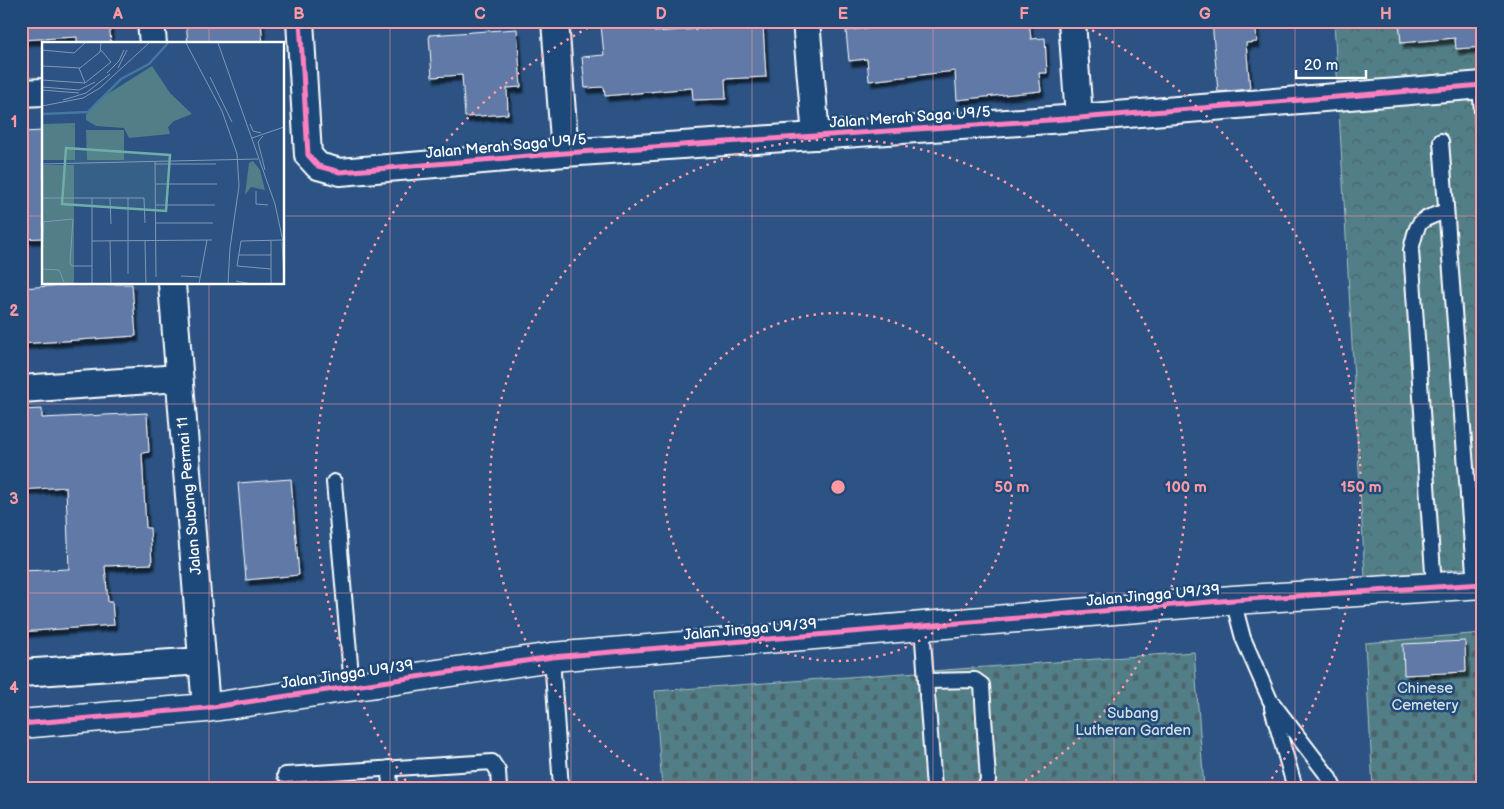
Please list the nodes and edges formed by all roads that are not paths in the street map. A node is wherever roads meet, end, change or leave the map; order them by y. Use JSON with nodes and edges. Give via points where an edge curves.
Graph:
{"nodes":[{"id":1,"x":151,"y":21,"type":"edge"},
{"id":2,"x":300,"y":21,"type":"edge"},
{"id":3,"x":555,"y":21,"type":"edge"},
{"id":4,"x":806,"y":21,"type":"edge"},
{"id":5,"x":1072,"y":21,"type":"edge"},
{"id":6,"x":153,"y":42,"type":"edge"},
{"id":7,"x":1481,"y":85,"type":"edge"},
{"id":8,"x":42,"y":92,"type":"edge"},
{"id":9,"x":21,"y":93,"type":"edge"},
{"id":10,"x":1079,"y":118,"type":"junction"},
{"id":11,"x":1483,"y":126,"type":"edge"},
{"id":12,"x":816,"y":136,"type":"junction"},
{"id":13,"x":1441,"y":141,"type":"dead end"},
{"id":14,"x":565,"y":153,"type":"junction"},
{"id":15,"x":1446,"y":210,"type":"junction"},
{"id":16,"x":172,"y":285,"type":"edge"},
{"id":17,"x":179,"y":378,"type":"junction"},
{"id":18,"x":21,"y":389,"type":"edge"},
{"id":19,"x":334,"y":482,"type":"dead end"},
{"id":20,"x":1468,"y":496,"type":"junction"},
{"id":21,"x":1483,"y":496,"type":"edge"},
{"id":22,"x":1479,"y":584,"type":"edge"},
{"id":23,"x":1434,"y":587,"type":"junction"},
{"id":24,"x":1233,"y":600,"type":"junction"},
{"id":25,"x":922,"y":627,"type":"junction"},
{"id":26,"x":552,"y":657,"type":"junction"},
{"id":27,"x":202,"y":661,"type":"junction"},
{"id":28,"x":21,"y":674,"type":"edge"},
{"id":29,"x":926,"y":681,"type":"junction"},
{"id":30,"x":352,"y":686,"type":"junction"},
{"id":31,"x":1270,"y":700,"type":"junction"},
{"id":32,"x":206,"y":708,"type":"junction"},
{"id":33,"x":21,"y":724,"type":"edge"},
{"id":34,"x":389,"y":768,"type":"junction"},
{"id":35,"x":285,"y":775,"type":"dead end"},
{"id":36,"x":390,"y":788,"type":"edge"},
{"id":37,"x":499,"y":788,"type":"edge"},
{"id":38,"x":561,"y":788,"type":"edge"},
{"id":39,"x":934,"y":788,"type":"edge"},
{"id":40,"x":985,"y":788,"type":"edge"},
{"id":41,"x":1294,"y":788,"type":"edge"},
{"id":42,"x":1334,"y":788,"type":"edge"}],
"edges":[{"from":1,"to":6,"type":"street"},
{"from":2,"to":14,"type":"street","name":"Jalan Merah Saga U9/5","via":[[308,155],[318,166],[340,172]]},
{"from":3,"to":14,"type":"street"},
{"from":4,"to":12,"type":"street"},
{"from":5,"to":10,"type":"street"},
{"from":7,"to":10,"type":"street","name":"Jalan Merah Saga U9/5"},
{"from":7,"to":11,"type":"lane"},
{"from":8,"to":9,"type":"street"},
{"from":10,"to":12,"type":"street","name":"Jalan Merah Saga U9/5"},
{"from":12,"to":14,"type":"street","name":"Jalan Merah Saga U9/5"},
{"from":13,"to":15,"type":"lane"},
{"from":15,"to":20,"type":"lane"},
{"from":15,"to":23,"type":"lane","via":[[1422,219],[1416,228],[1411,250]]},
{"from":16,"to":17,"type":"street","name":"Jalan Subang Permai 11"},
{"from":17,"to":18,"type":"street"},
{"from":17,"to":27,"type":"street","name":"Jalan Subang Permai 11"},
{"from":19,"to":30,"type":"lane"},
{"from":20,"to":21,"type":"lane"},
{"from":20,"to":22,"type":"lane"},
{"from":22,"to":23,"type":"street","name":"Jalan Jingga U9/39"},
{"from":23,"to":24,"type":"street","name":"Jalan Jingga U9/39"},
{"from":24,"to":25,"type":"street","name":"Jalan Jingga U9/39"},
{"from":24,"to":31,"type":"lane","via":[[1243,638]]},
{"from":25,"to":26,"type":"street","name":"Jalan Jingga U9/39"},
{"from":25,"to":29,"type":"lane"},
{"from":26,"to":30,"type":"street","name":"Jalan Jingga U9/39"},
{"from":26,"to":38,"type":"lane"},
{"from":27,"to":28,"type":"street"},
{"from":27,"to":32,"type":"street","name":"Jalan Subang Permai 11"},
{"from":29,"to":39,"type":"lane"},
{"from":29,"to":40,"type":"lane","via":[[975,680],[982,685],[988,780]]},
{"from":30,"to":32,"type":"street","name":"Jalan Jingga U9/39"},
{"from":31,"to":41,"type":"lane"},
{"from":31,"to":42,"type":"lane"},
{"from":32,"to":33,"type":"street","name":"Jalan Jingga U9/39"},
{"from":34,"to":35,"type":"lane"},
{"from":34,"to":36,"type":"lane"},
{"from":34,"to":37,"type":"lane","via":[[492,762],[498,770]]}]}
